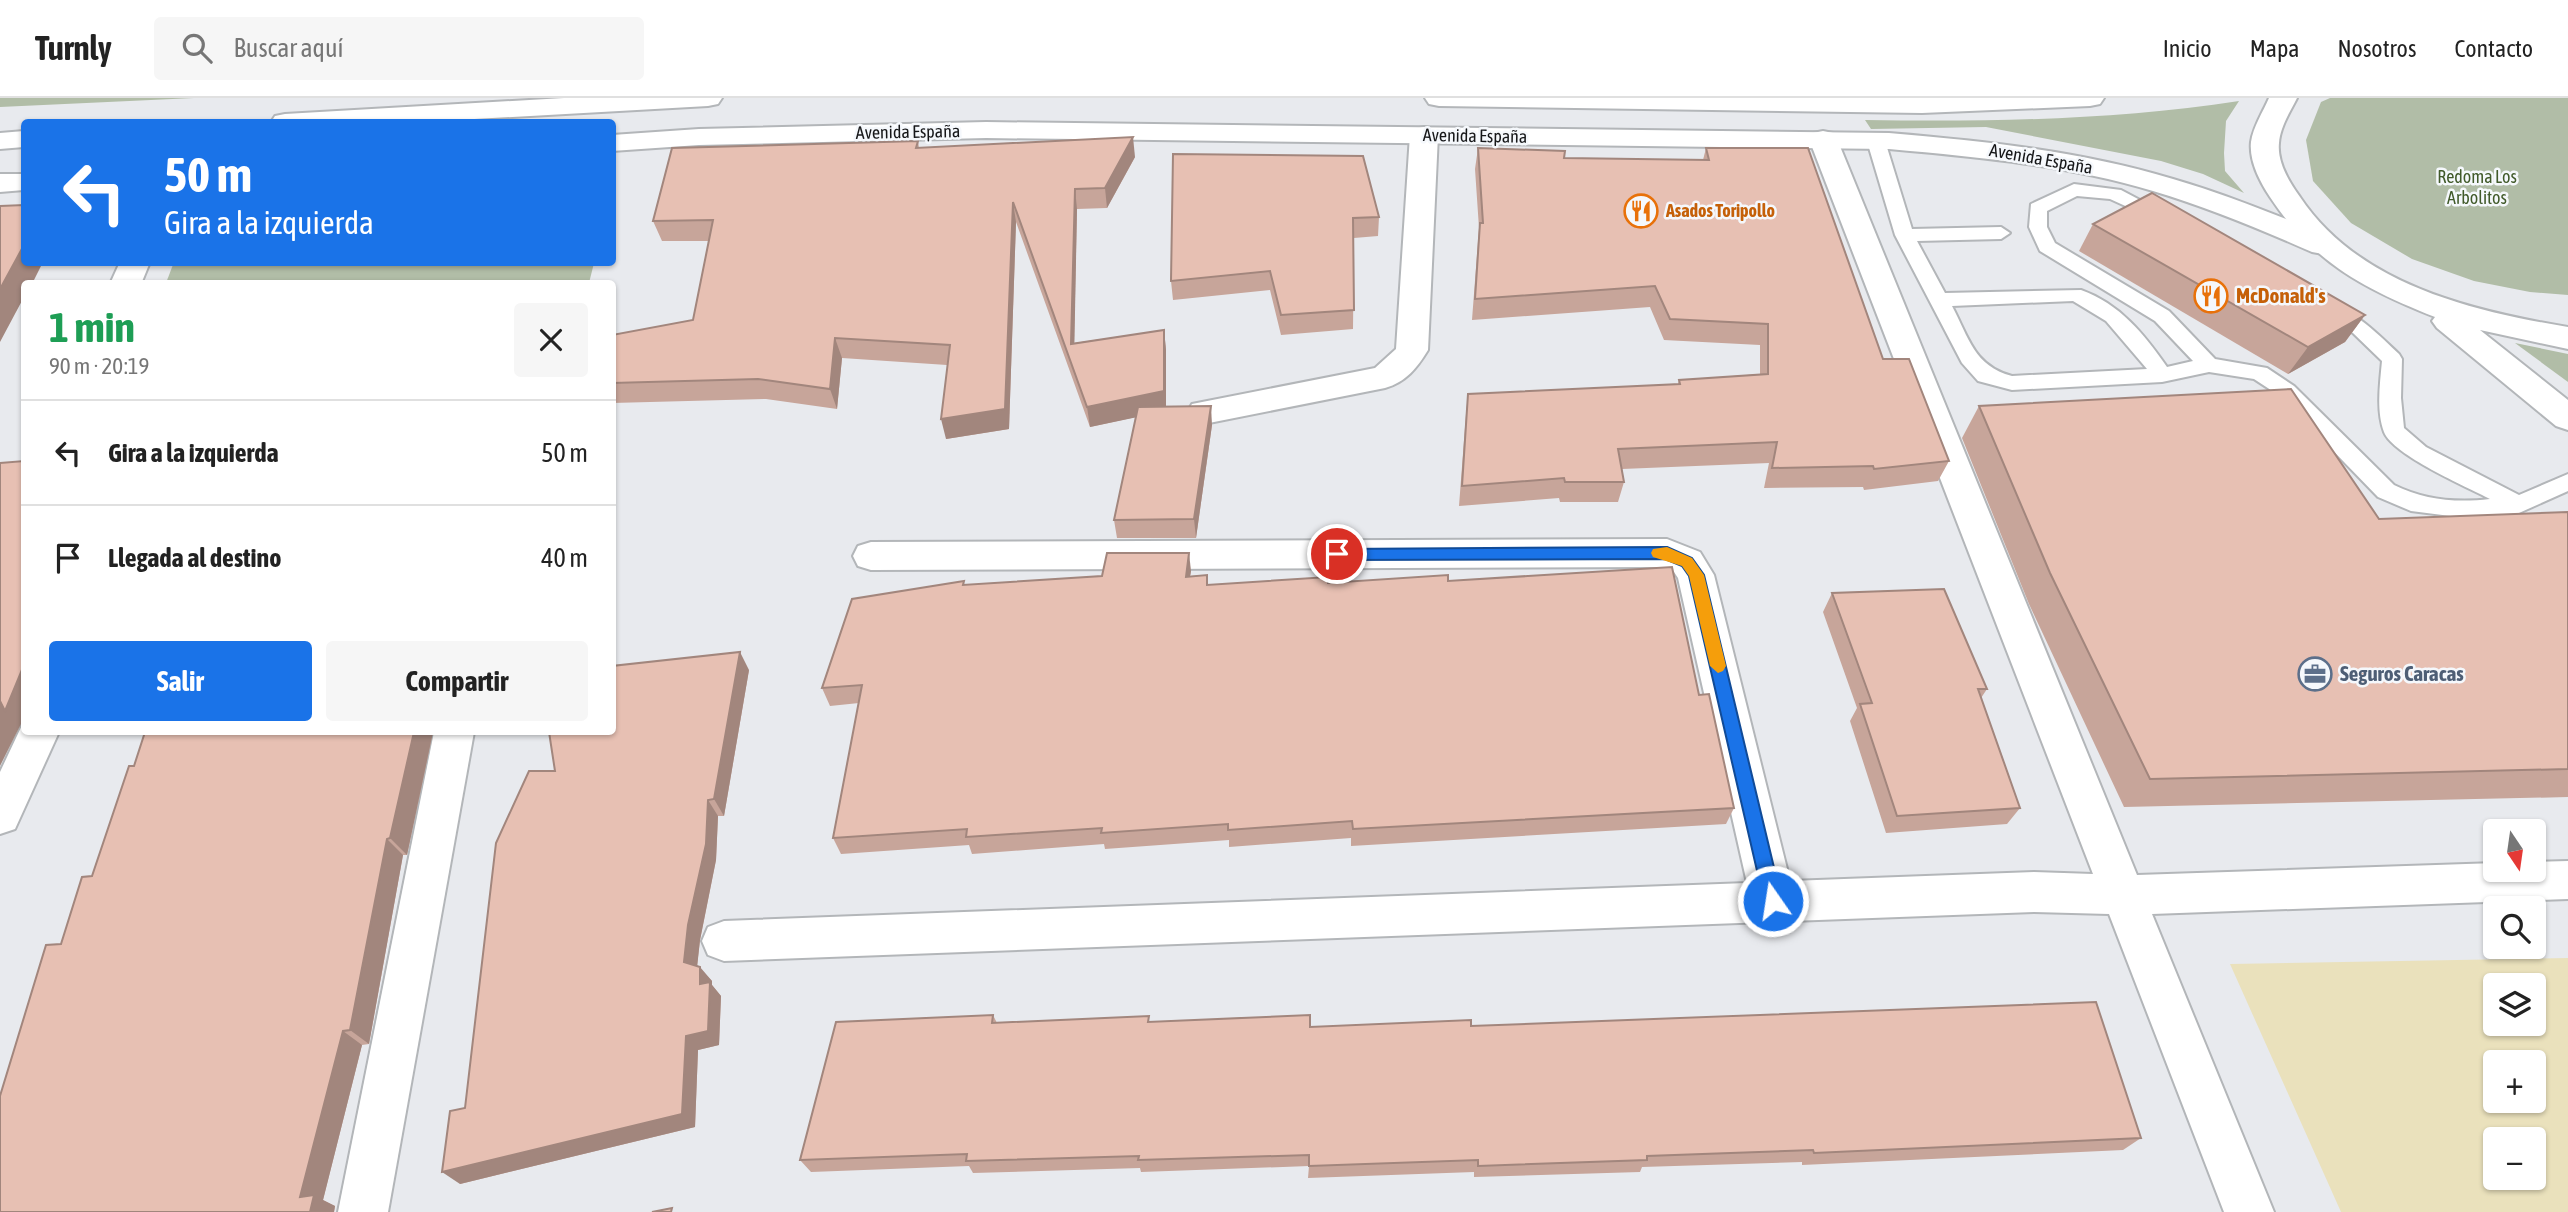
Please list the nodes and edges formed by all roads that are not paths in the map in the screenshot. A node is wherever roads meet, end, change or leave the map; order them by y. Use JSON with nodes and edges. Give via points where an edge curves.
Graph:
{"nodes":[{"id":1,"x":708,"y":98,"type":"edge"},
{"id":2,"x":1439,"y":98,"type":"edge"},
{"id":3,"x":2090,"y":98,"type":"edge"},
{"id":4,"x":2283,"y":98,"type":"edge"},
{"id":5,"x":2045,"y":99,"type":"edge"},
{"id":6,"x":1867,"y":101,"type":"edge"},
{"id":7,"x":338,"y":119,"type":"edge"},
{"id":8,"x":1424,"y":135,"type":"junction"},
{"id":9,"x":21,"y":139,"type":"edge"},
{"id":10,"x":1823,"y":139,"type":"junction"},
{"id":11,"x":0,"y":141,"type":"edge"},
{"id":12,"x":1876,"y":141,"type":"junction"},
{"id":13,"x":616,"y":143,"type":"edge"},
{"id":14,"x":21,"y":182,"type":"edge"},
{"id":15,"x":0,"y":183,"type":"edge"},
{"id":16,"x":2184,"y":229,"type":"edge"},
{"id":17,"x":2001,"y":233,"type":"dead end"},
{"id":18,"x":1904,"y":235,"type":"junction"},
{"id":19,"x":2323,"y":245,"type":"junction"},
{"id":20,"x":2419,"y":298,"type":"junction"},
{"id":21,"x":1937,"y":300,"type":"junction"},
{"id":22,"x":2313,"y":302,"type":"edge"},
{"id":23,"x":2568,"y":338,"type":"edge"},
{"id":24,"x":2209,"y":365,"type":"junction"},
{"id":25,"x":2162,"y":375,"type":"junction"},
{"id":26,"x":1204,"y":412,"type":"edge"},
{"id":27,"x":2568,"y":418,"type":"edge"},
{"id":28,"x":2568,"y":482,"type":"edge"},
{"id":29,"x":2519,"y":505,"type":"junction"},
{"id":30,"x":871,"y":556,"type":"dead end"},
{"id":31,"x":38,"y":735,"type":"edge"},
{"id":32,"x":453,"y":735,"type":"edge"},
{"id":33,"x":0,"y":816,"type":"edge"},
{"id":34,"x":2568,"y":880,"type":"edge"},
{"id":35,"x":2122,"y":895,"type":"junction"},
{"id":36,"x":1773,"y":901,"type":"junction"},
{"id":37,"x":724,"y":941,"type":"dead end"},
{"id":38,"x":363,"y":1212,"type":"edge"},
{"id":39,"x":2249,"y":1212,"type":"edge"}],
"edges":[{"from":1,"to":7,"type":"street"},
{"from":2,"to":6,"type":"street","name":"Avenida España"},
{"from":3,"to":5,"type":"street","name":"Avenida España"},
{"from":4,"to":19,"type":"street","via":[[2265,143],[2270,169],[2296,215]]},
{"from":5,"to":6,"type":"street","name":"Avenida España","via":[[1922,105]]},
{"from":8,"to":10,"type":"street","name":"Avenida España"},
{"from":8,"to":13,"type":"street","name":"Avenida España","via":[[986,130]]},
{"from":8,"to":26,"type":"street","via":[[1412,350],[1401,365],[1385,377]]},
{"from":9,"to":11,"type":"street"},
{"from":10,"to":12,"type":"street","name":"Avenida España"},
{"from":10,"to":35,"type":"street"},
{"from":12,"to":18,"type":"lane"},
{"from":12,"to":19,"type":"street","name":"Avenida España","via":[[2008,151],[2087,166],[2200,196]]},
{"from":14,"to":15,"type":"street"},
{"from":16,"to":24,"type":"lane","via":[[2114,194],[2074,190],[2038,208],[2038,227],[2047,247],[2162,316]]},
{"from":17,"to":18,"type":"lane"},
{"from":18,"to":21,"type":"lane"},
{"from":19,"to":20,"type":"street","via":[[2364,274]]},
{"from":20,"to":23,"type":"street","via":[[2506,329]]},
{"from":20,"to":27,"type":"street"},
{"from":21,"to":25,"type":"lane","via":[[2074,295],[2092,299],[2137,340]]},
{"from":21,"to":25,"type":"lane","via":[[1972,363],[1985,376],[2012,383]]},
{"from":22,"to":29,"type":"lane","via":[[2360,328],[2392,359],[2394,431],[2418,452]]},
{"from":24,"to":25,"type":"lane"},
{"from":24,"to":29,"type":"lane","via":[[2260,373],[2287,391],[2386,491],[2411,503],[2466,510]]},
{"from":28,"to":29,"type":"lane"},
{"from":30,"to":36,"type":"street","via":[[1667,553],[1687,562],[1696,575]]},
{"from":31,"to":33,"type":"street"},
{"from":32,"to":38,"type":"street"},
{"from":34,"to":35,"type":"street"},
{"from":35,"to":36,"type":"street","via":[[2034,892]]},
{"from":35,"to":39,"type":"street"},
{"from":36,"to":37,"type":"street"}]}
